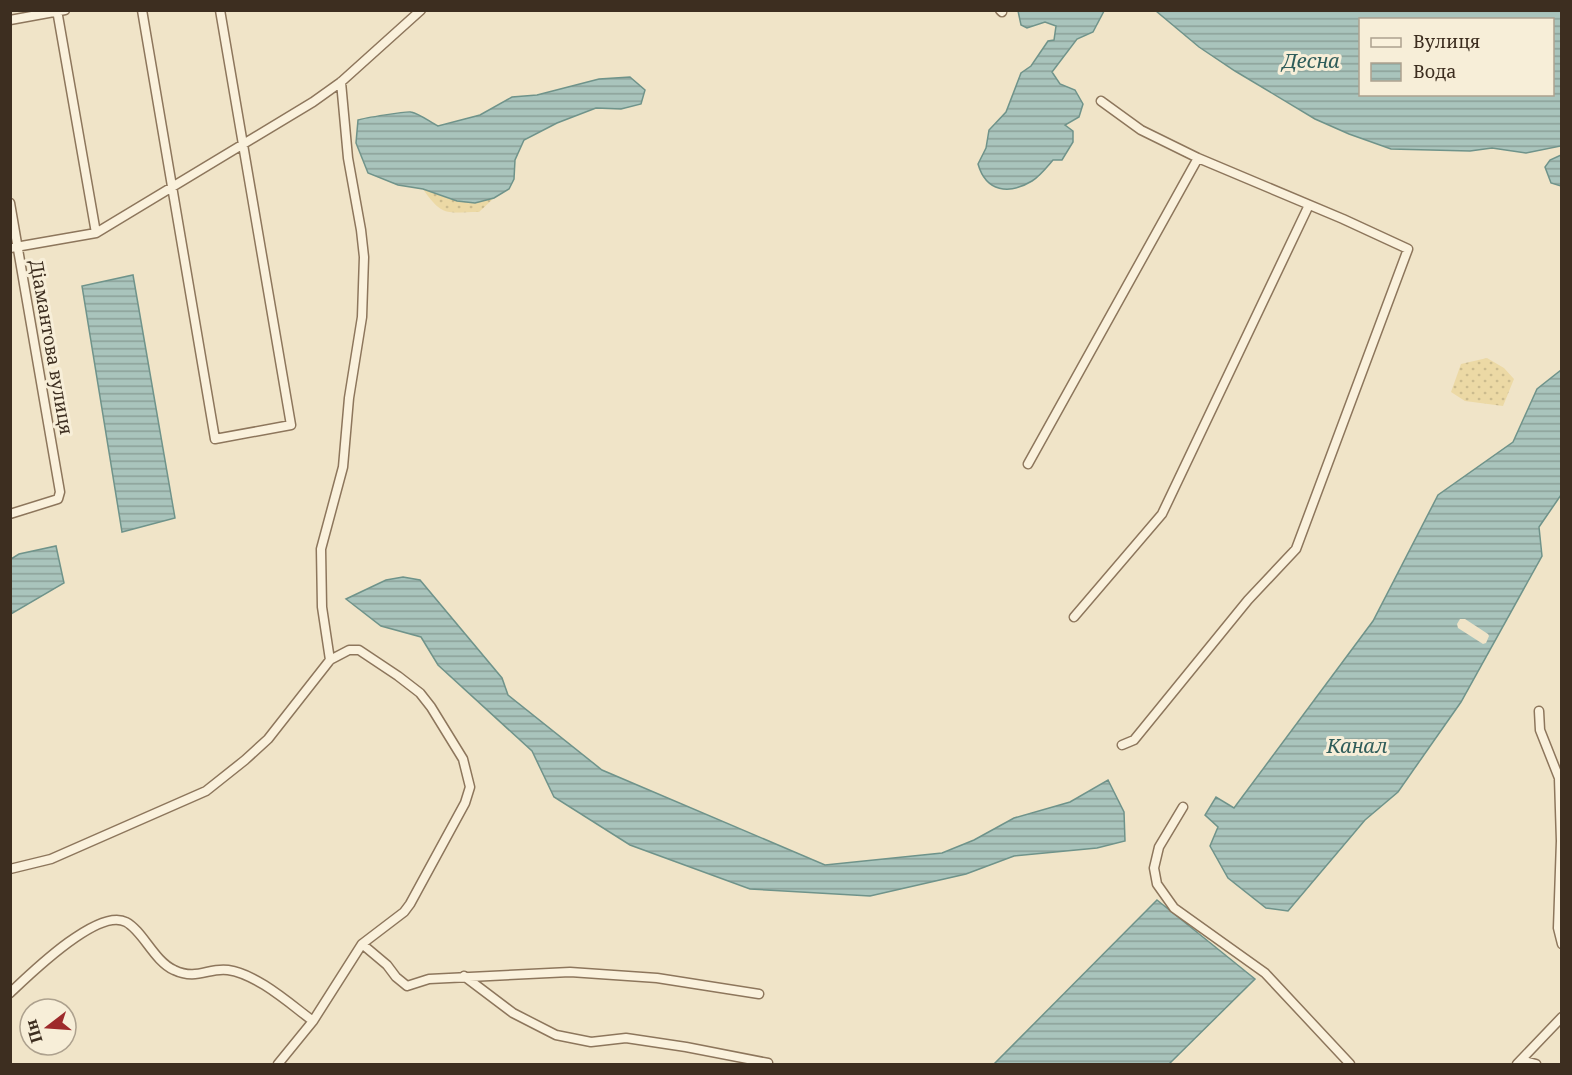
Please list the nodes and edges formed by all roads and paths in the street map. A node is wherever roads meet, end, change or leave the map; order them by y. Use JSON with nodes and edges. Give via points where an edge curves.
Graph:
{"nodes":[{"id":1,"x":142,"y":10,"type":"edge"},
{"id":2,"x":220,"y":10,"type":"edge"},
{"id":3,"x":421,"y":10,"type":"edge"},
{"id":4,"x":60,"y":11,"type":"edge"},
{"id":5,"x":10,"y":20,"type":"edge"},
{"id":6,"x":340,"y":82,"type":"junction"},
{"id":7,"x":1101,"y":101,"type":"dead end"},
{"id":8,"x":243,"y":143,"type":"junction"},
{"id":9,"x":1197,"y":158,"type":"junction"},
{"id":10,"x":172,"y":187,"type":"junction"},
{"id":11,"x":10,"y":203,"type":"edge"},
{"id":12,"x":1309,"y":205,"type":"junction"},
{"id":13,"x":96,"y":233,"type":"junction"},
{"id":14,"x":14,"y":248,"type":"edge"},
{"id":15,"x":1028,"y":464,"type":"dead end"},
{"id":16,"x":10,"y":514,"type":"edge"},
{"id":17,"x":1074,"y":617,"type":"dead end"},
{"id":18,"x":330,"y":660,"type":"junction"},
{"id":19,"x":1539,"y":711,"type":"dead end"},
{"id":20,"x":1122,"y":745,"type":"dead end"},
{"id":21,"x":1183,"y":807,"type":"dead end"},
{"id":22,"x":10,"y":869,"type":"edge"},
{"id":23,"x":362,"y":944,"type":"junction"},
{"id":24,"x":1562,"y":944,"type":"edge"},
{"id":25,"x":464,"y":976,"type":"junction"},
{"id":26,"x":10,"y":993,"type":"edge"},
{"id":27,"x":759,"y":994,"type":"dead end"},
{"id":28,"x":1562,"y":1017,"type":"edge"},
{"id":29,"x":313,"y":1020,"type":"junction"},
{"id":30,"x":1519,"y":1062,"type":"edge"},
{"id":31,"x":768,"y":1063,"type":"edge"},
{"id":32,"x":278,"y":1065,"type":"edge"},
{"id":33,"x":1350,"y":1065,"type":"edge"},
{"id":34,"x":1536,"y":1065,"type":"edge"}],
"edges":[{"from":1,"to":10,"type":"street"},
{"from":2,"to":8,"type":"street"},
{"from":3,"to":6,"type":"street"},
{"from":4,"to":5,"type":"street"},
{"from":4,"to":13,"type":"street"},
{"from":6,"to":8,"type":"street"},
{"from":6,"to":18,"type":"street","via":[[363,267],[362,317],[342,467],[321,549],[322,607]]},
{"from":7,"to":9,"type":"street","via":[[1141,130]]},
{"from":8,"to":10,"type":"street"},
{"from":8,"to":10,"type":"street","via":[[291,425],[215,439]]},
{"from":9,"to":12,"type":"street"},
{"from":9,"to":15,"type":"street"},
{"from":10,"to":13,"type":"street"},
{"from":11,"to":14,"type":"street","name":"Діамантова вулиця"},
{"from":12,"to":17,"type":"street","via":[[1162,514]]},
{"from":12,"to":20,"type":"street","via":[[1408,249],[1296,549],[1248,600],[1134,740]]},
{"from":13,"to":14,"type":"street"},
{"from":14,"to":16,"type":"street","name":"Діамантова вулиця","via":[[60,496]]},
{"from":18,"to":22,"type":"street","via":[[268,739],[206,791],[51,859]]},
{"from":18,"to":23,"type":"street","via":[[349,650],[359,650],[420,693],[463,759],[470,787],[410,904]]},
{"from":19,"to":24,"type":"street","via":[[1540,730],[1558,778],[1558,928]]},
{"from":21,"to":33,"type":"street","via":[[1159,847],[1154,868],[1157,884],[1174,908],[1265,973]]},
{"from":23,"to":25,"type":"street","via":[[407,986],[429,979]]},
{"from":23,"to":29,"type":"street"},
{"from":25,"to":27,"type":"street","via":[[570,972],[657,978]]},
{"from":25,"to":31,"type":"street","via":[[513,1013],[564,1037],[591,1042],[626,1038]]},
{"from":26,"to":29,"type":"street","via":[[64,945],[99,924],[118,920],[129,924],[174,970],[193,975],[224,969],[237,972],[261,983]]},
{"from":28,"to":30,"type":"street"},
{"from":29,"to":32,"type":"street"},
{"from":30,"to":34,"type":"street"}]}
